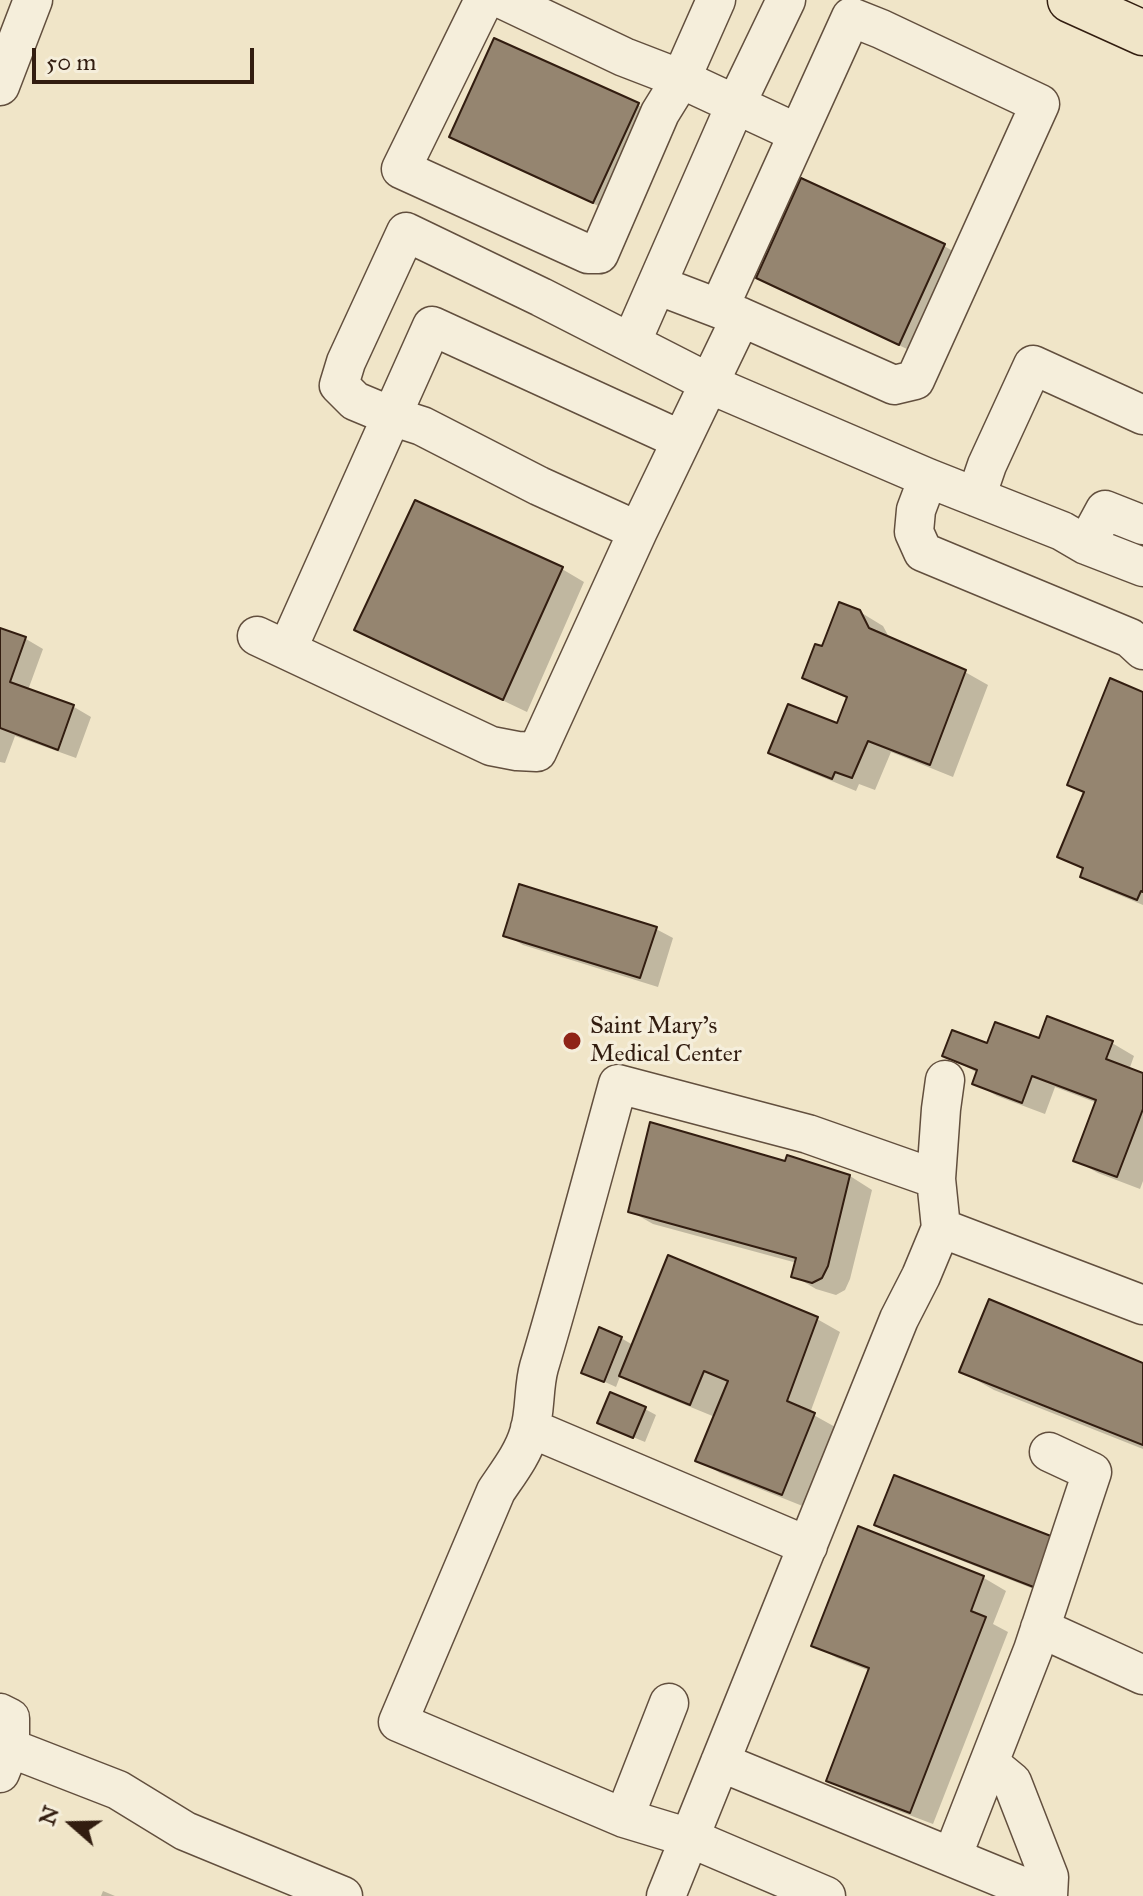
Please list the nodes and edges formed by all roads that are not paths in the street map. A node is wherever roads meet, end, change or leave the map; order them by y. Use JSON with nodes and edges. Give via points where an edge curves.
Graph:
{"nodes":[{"id":1,"x":33,"y":0,"type":"edge"},
{"id":2,"x":484,"y":0,"type":"edge"},
{"id":3,"x":504,"y":0,"type":"edge"},
{"id":4,"x":716,"y":0,"type":"edge"},
{"id":5,"x":786,"y":0,"type":"edge"},
{"id":6,"x":1070,"y":0,"type":"edge"},
{"id":7,"x":1143,"y":33,"type":"edge"},
{"id":8,"x":681,"y":79,"type":"junction"},
{"id":9,"x":0,"y":86,"type":"edge"},
{"id":10,"x":735,"y":106,"type":"junction"},
{"id":11,"x":797,"y":133,"type":"junction"},
{"id":12,"x":657,"y":285,"type":"junction"},
{"id":13,"x":730,"y":312,"type":"junction"},
{"id":14,"x":631,"y":343,"type":"junction"},
{"id":15,"x":708,"y":383,"type":"junction"},
{"id":16,"x":1143,"y":415,"type":"edge"},
{"id":17,"x":391,"y":416,"type":"junction"},
{"id":18,"x":681,"y":440,"type":"junction"},
{"id":19,"x":928,"y":478,"type":"junction"},
{"id":20,"x":976,"y":497,"type":"junction"},
{"id":21,"x":1143,"y":525,"type":"edge"},
{"id":22,"x":638,"y":531,"type":"junction"},
{"id":23,"x":1086,"y":545,"type":"junction"},
{"id":24,"x":1143,"y":567,"type":"edge"},
{"id":25,"x":1143,"y":650,"type":"edge"},
{"id":26,"x":945,"y":1080,"type":"dead end"},
{"id":27,"x":936,"y":1179,"type":"junction"},
{"id":28,"x":941,"y":1228,"type":"junction"},
{"id":29,"x":1143,"y":1305,"type":"edge"},
{"id":30,"x":530,"y":1428,"type":"junction"},
{"id":31,"x":1049,"y":1452,"type":"dead end"},
{"id":32,"x":808,"y":1546,"type":"junction"},
{"id":33,"x":1040,"y":1628,"type":"junction"},
{"id":34,"x":1143,"y":1675,"type":"edge"},
{"id":35,"x":669,"y":1703,"type":"dead end"},
{"id":36,"x":3,"y":1745,"type":"edge"},
{"id":37,"x":720,"y":1762,"type":"junction"},
{"id":38,"x":989,"y":1763,"type":"junction"},
{"id":39,"x":624,"y":1818,"type":"junction"},
{"id":40,"x":690,"y":1838,"type":"junction"},
{"id":41,"x":952,"y":1857,"type":"junction"},
{"id":42,"x":1033,"y":1893,"type":"edge"},
{"id":43,"x":343,"y":1896,"type":"edge"},
{"id":44,"x":666,"y":1896,"type":"edge"},
{"id":45,"x":826,"y":1896,"type":"edge"}],
"edges":[{"from":1,"to":9,"type":"street"},
{"from":2,"to":8,"type":"street","via":[[401,169],[588,254],[599,254],[660,113]]},
{"from":3,"to":8,"type":"street"},
{"from":4,"to":8,"type":"street"},
{"from":5,"to":10,"type":"street"},
{"from":6,"to":7,"type":"main road"},
{"from":8,"to":10,"type":"street"},
{"from":10,"to":11,"type":"street"},
{"from":10,"to":12,"type":"street"},
{"from":11,"to":13,"type":"street"},
{"from":11,"to":13,"type":"street","via":[[851,17],[1040,104],[915,380],[894,385]]},
{"from":12,"to":13,"type":"street"},
{"from":12,"to":14,"type":"street"},
{"from":13,"to":15,"type":"street"},
{"from":14,"to":15,"type":"street"},
{"from":14,"to":17,"type":"street","via":[[406,232],[339,385],[355,401]]},
{"from":15,"to":18,"type":"street"},
{"from":15,"to":19,"type":"street"},
{"from":16,"to":20,"type":"street","via":[[1033,365]]},
{"from":17,"to":18,"type":"street","via":[[432,326]]},
{"from":17,"to":22,"type":"street","via":[[422,426]]},
{"from":17,"to":22,"type":"street","via":[[272,643],[491,746],[537,752]]},
{"from":18,"to":22,"type":"street"},
{"from":19,"to":20,"type":"street"},
{"from":19,"to":25,"type":"street","via":[[914,532],[923,552],[1130,638]]},
{"from":20,"to":23,"type":"street"},
{"from":21,"to":23,"type":"street","via":[[1105,510]]},
{"from":23,"to":24,"type":"street"},
{"from":26,"to":27,"type":"street"},
{"from":27,"to":28,"type":"street"},
{"from":27,"to":30,"type":"street","via":[[808,1134],[618,1084],[536,1379]]},
{"from":28,"to":29,"type":"street"},
{"from":28,"to":32,"type":"street"},
{"from":30,"to":32,"type":"street"},
{"from":30,"to":39,"type":"street","via":[[496,1491],[398,1722]]},
{"from":31,"to":33,"type":"street","via":[[1092,1472]]},
{"from":32,"to":37,"type":"street"},
{"from":33,"to":34,"type":"street"},
{"from":33,"to":38,"type":"street"},
{"from":35,"to":39,"type":"street"},
{"from":36,"to":43,"type":"street","via":[[118,1790],[185,1831]]},
{"from":37,"to":40,"type":"street"},
{"from":37,"to":41,"type":"street"},
{"from":38,"to":41,"type":"street"},
{"from":38,"to":42,"type":"street","via":[[1012,1782],[1049,1877]]},
{"from":39,"to":40,"type":"street"},
{"from":40,"to":44,"type":"street"},
{"from":40,"to":45,"type":"street"},
{"from":41,"to":42,"type":"street"}]}
